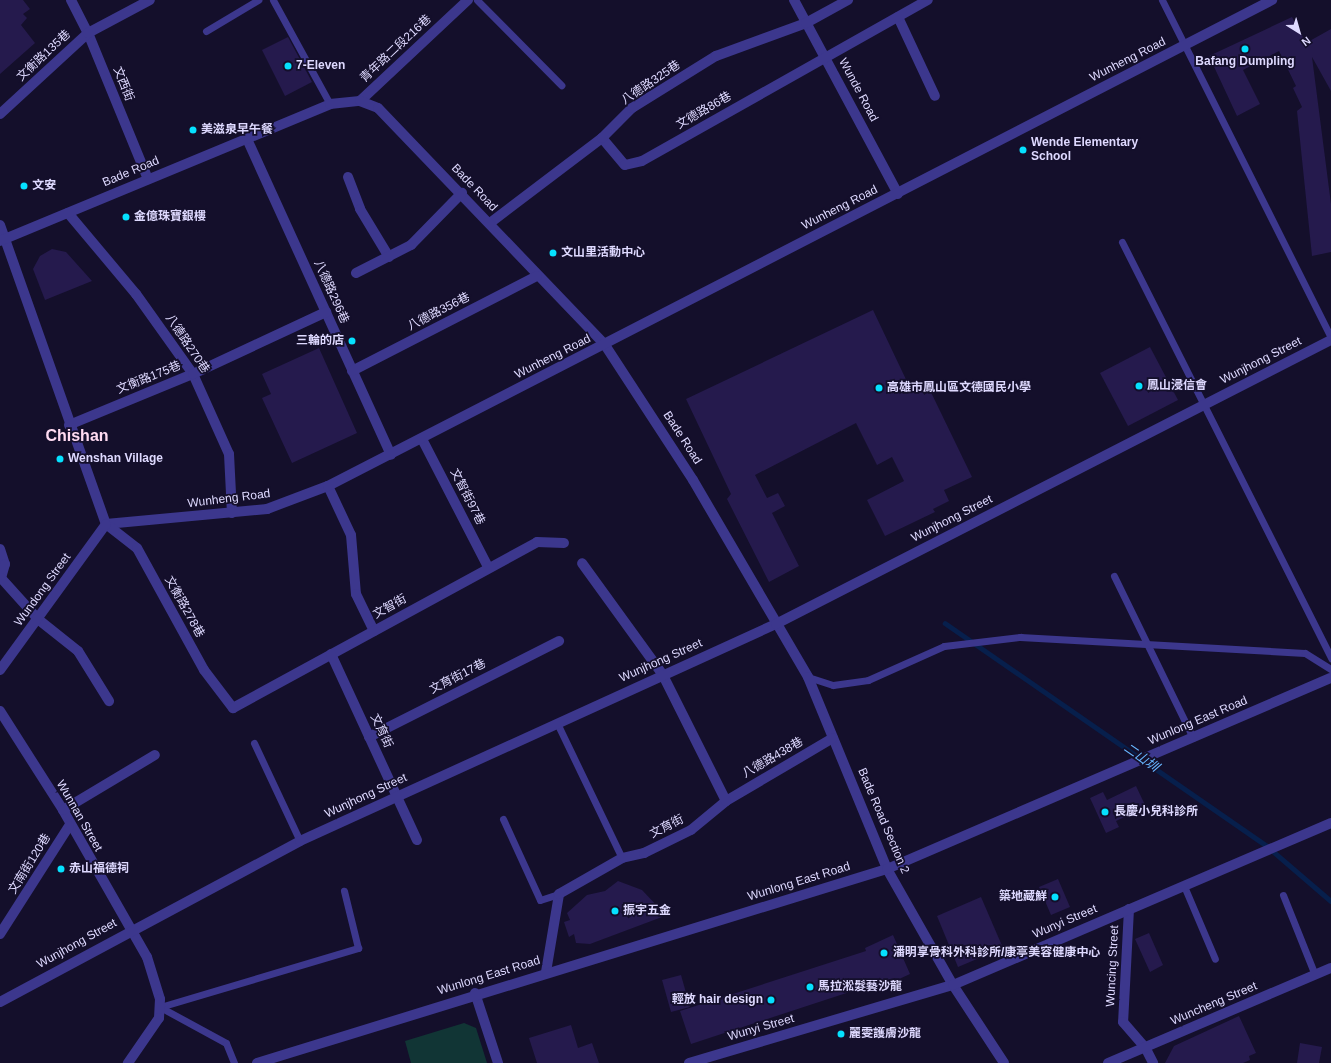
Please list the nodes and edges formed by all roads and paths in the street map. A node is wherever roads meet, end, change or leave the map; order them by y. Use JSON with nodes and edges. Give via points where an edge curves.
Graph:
{"nodes":[{"id":1,"x":71,"y":0,"type":"edge"},
{"id":2,"x":150,"y":0,"type":"edge"},
{"id":3,"x":258,"y":0,"type":"edge"},
{"id":4,"x":273,"y":0,"type":"edge"},
{"id":5,"x":468,"y":0,"type":"edge"},
{"id":6,"x":478,"y":0,"type":"edge"},
{"id":7,"x":794,"y":0,"type":"edge"},
{"id":8,"x":848,"y":0,"type":"edge"},
{"id":9,"x":928,"y":0,"type":"edge"},
{"id":10,"x":1162,"y":0,"type":"edge"},
{"id":11,"x":1272,"y":0,"type":"edge"},
{"id":12,"x":898,"y":17,"type":"junction"},
{"id":13,"x":806,"y":23,"type":"junction"},
{"id":14,"x":206,"y":31,"type":"dead end"},
{"id":15,"x":88,"y":33,"type":"junction"},
{"id":16,"x":1183,"y":46,"type":"junction"},
{"id":17,"x":826,"y":56,"type":"junction"},
{"id":18,"x":561,"y":85,"type":"dead end"},
{"id":19,"x":935,"y":96,"type":"dead end"},
{"id":20,"x":360,"y":101,"type":"junction"},
{"id":21,"x":330,"y":104,"type":"junction"},
{"id":22,"x":0,"y":114,"type":"edge"},
{"id":23,"x":602,"y":138,"type":"junction"},
{"id":24,"x":247,"y":139,"type":"junction"},
{"id":25,"x":348,"y":177,"type":"dead end"},
{"id":26,"x":148,"y":179,"type":"junction"},
{"id":27,"x":462,"y":193,"type":"junction"},
{"id":28,"x":898,"y":194,"type":"junction"},
{"id":29,"x":68,"y":213,"type":"junction"},
{"id":30,"x":490,"y":223,"type":"junction"},
{"id":31,"x":0,"y":225,"type":"edge"},
{"id":32,"x":3,"y":240,"type":"edge"},
{"id":33,"x":1122,"y":242,"type":"dead end"},
{"id":34,"x":389,"y":257,"type":"junction"},
{"id":35,"x":356,"y":273,"type":"dead end"},
{"id":36,"x":537,"y":276,"type":"junction"},
{"id":37,"x":326,"y":312,"type":"junction"},
{"id":38,"x":1331,"y":339,"type":"edge"},
{"id":39,"x":605,"y":345,"type":"junction"},
{"id":40,"x":352,"y":371,"type":"junction"},
{"id":41,"x":193,"y":374,"type":"junction"},
{"id":42,"x":1203,"y":405,"type":"junction"},
{"id":43,"x":68,"y":424,"type":"junction"},
{"id":44,"x":422,"y":439,"type":"junction"},
{"id":45,"x":392,"y":455,"type":"junction"},
{"id":46,"x":328,"y":486,"type":"junction"},
{"id":47,"x":232,"y":513,"type":"junction"},
{"id":48,"x":106,"y":524,"type":"junction"},
{"id":49,"x":564,"y":543,"type":"dead end"},
{"id":50,"x":0,"y":549,"type":"edge"},
{"id":51,"x":582,"y":563,"type":"dead end"},
{"id":52,"x":488,"y":567,"type":"junction"},
{"id":53,"x":1114,"y":576,"type":"dead end"},
{"id":54,"x":39,"y":620,"type":"junction"},
{"id":55,"x":776,"y":624,"type":"junction"},
{"id":56,"x":374,"y":630,"type":"junction"},
{"id":57,"x":559,"y":641,"type":"dead end"},
{"id":58,"x":1147,"y":644,"type":"junction"},
{"id":59,"x":331,"y":654,"type":"junction"},
{"id":60,"x":1331,"y":658,"type":"edge"},
{"id":61,"x":1331,"y":669,"type":"edge"},
{"id":62,"x":0,"y":670,"type":"edge"},
{"id":63,"x":663,"y":675,"type":"junction"},
{"id":64,"x":808,"y":677,"type":"junction"},
{"id":65,"x":1331,"y":678,"type":"edge"},
{"id":66,"x":109,"y":701,"type":"dead end"},
{"id":67,"x":233,"y":708,"type":"joint"},
{"id":68,"x":0,"y":711,"type":"edge"},
{"id":69,"x":557,"y":723,"type":"junction"},
{"id":70,"x":369,"y":736,"type":"junction"},
{"id":71,"x":833,"y":738,"type":"junction"},
{"id":72,"x":1193,"y":738,"type":"junction"},
{"id":73,"x":254,"y":743,"type":"dead end"},
{"id":74,"x":155,"y":755,"type":"dead end"},
{"id":75,"x":397,"y":796,"type":"junction"},
{"id":76,"x":726,"y":801,"type":"junction"},
{"id":77,"x":63,"y":810,"type":"junction"},
{"id":78,"x":503,"y":818,"type":"dead end"},
{"id":79,"x":1331,"y":823,"type":"edge"},
{"id":80,"x":69,"y":826,"type":"junction"},
{"id":81,"x":417,"y":840,"type":"dead end"},
{"id":82,"x":300,"y":841,"type":"junction"},
{"id":83,"x":622,"y":858,"type":"junction"},
{"id":84,"x":887,"y":869,"type":"junction"},
{"id":85,"x":1184,"y":886,"type":"junction"},
{"id":86,"x":344,"y":891,"type":"dead end"},
{"id":87,"x":559,"y":894,"type":"junction"},
{"id":88,"x":1283,"y":895,"type":"dead end"},
{"id":89,"x":1129,"y":909,"type":"junction"},
{"id":90,"x":132,"y":929,"type":"junction"},
{"id":91,"x":0,"y":934,"type":"edge"},
{"id":92,"x":1215,"y":958,"type":"dead end"},
{"id":93,"x":1331,"y":968,"type":"edge"},
{"id":94,"x":546,"y":972,"type":"junction"},
{"id":95,"x":1315,"y":975,"type":"junction"},
{"id":96,"x":953,"y":985,"type":"junction"},
{"id":97,"x":475,"y":993,"type":"junction"},
{"id":98,"x":0,"y":1002,"type":"edge"},
{"id":99,"x":160,"y":1007,"type":"junction"},
{"id":100,"x":1146,"y":1047,"type":"junction"},
{"id":101,"x":701,"y":1061,"type":"edge"},
{"id":102,"x":128,"y":1063,"type":"edge"},
{"id":103,"x":234,"y":1063,"type":"edge"},
{"id":104,"x":257,"y":1063,"type":"edge"},
{"id":105,"x":498,"y":1063,"type":"edge"},
{"id":106,"x":689,"y":1063,"type":"edge"},
{"id":107,"x":1004,"y":1063,"type":"edge"},
{"id":108,"x":1108,"y":1063,"type":"edge"},
{"id":109,"x":1153,"y":1063,"type":"edge"}],
"edges":[{"from":1,"to":15,"type":"street","name":"文西街"},
{"from":2,"to":15,"type":"street","name":"文衡路135巷"},
{"from":3,"to":14,"type":"lane"},
{"from":4,"to":21,"type":"lane"},
{"from":5,"to":20,"type":"street","name":"青年路二段216巷"},
{"from":6,"to":18,"type":"lane"},
{"from":7,"to":13,"type":"street","name":"Wunde Road"},
{"from":8,"to":13,"type":"street","name":"八德路325巷"},
{"from":9,"to":12,"type":"street"},
{"from":10,"to":16,"type":"lane"},
{"from":11,"to":16,"type":"street","name":"Wunheng Road"},
{"from":12,"to":17,"type":"street"},
{"from":12,"to":19,"type":"street"},
{"from":13,"to":17,"type":"street","name":"Wunde Road"},
{"from":13,"to":23,"type":"street","name":"八德路325巷","via":[[716,56],[632,108]]},
{"from":15,"to":22,"type":"street","name":"文衡路135巷"},
{"from":15,"to":26,"type":"street","name":"文西街"},
{"from":16,"to":28,"type":"street","name":"Wunheng Road"},
{"from":16,"to":38,"type":"lane"},
{"from":17,"to":23,"type":"street","name":"文德路86巷","via":[[642,161],[625,165]]},
{"from":17,"to":28,"type":"street","name":"Wunde Road"},
{"from":20,"to":21,"type":"street","name":"Bade Road"},
{"from":20,"to":27,"type":"street","name":"Bade Road","via":[[378,108]]},
{"from":21,"to":24,"type":"street","name":"Bade Road"},
{"from":23,"to":30,"type":"street","name":"八德路325巷"},
{"from":24,"to":26,"type":"street","name":"Bade Road"},
{"from":24,"to":37,"type":"street","name":"八德路296巷"},
{"from":25,"to":34,"type":"street","via":[[360,209]]},
{"from":26,"to":29,"type":"street","name":"Bade Road"},
{"from":27,"to":30,"type":"street","name":"Bade Road"},
{"from":27,"to":34,"type":"street","via":[[411,245]]},
{"from":28,"to":39,"type":"street","name":"Wunheng Road"},
{"from":29,"to":32,"type":"street","name":"Bade Road"},
{"from":29,"to":41,"type":"street","name":"八德路270巷","via":[[136,294]]},
{"from":30,"to":36,"type":"street","name":"Bade Road"},
{"from":31,"to":32,"type":"street"},
{"from":32,"to":43,"type":"street"},
{"from":33,"to":42,"type":"lane"},
{"from":34,"to":35,"type":"street"},
{"from":36,"to":39,"type":"street","name":"Bade Road"},
{"from":36,"to":40,"type":"street","name":"八德路356巷"},
{"from":37,"to":40,"type":"street","name":"八德路296巷"},
{"from":37,"to":41,"type":"street","name":"文衡路175巷"},
{"from":38,"to":42,"type":"street","name":"Wunjhong Street"},
{"from":39,"to":44,"type":"street","name":"Wunheng Road"},
{"from":39,"to":55,"type":"street","name":"Bade Road","via":[[693,480]]},
{"from":40,"to":45,"type":"street","name":"八德路296巷"},
{"from":41,"to":43,"type":"street","name":"文衡路175巷"},
{"from":41,"to":47,"type":"street","name":"八德路270巷","via":[[229,454]]},
{"from":42,"to":55,"type":"street","name":"Wunjhong Street"},
{"from":42,"to":60,"type":"lane"},
{"from":43,"to":48,"type":"street"},
{"from":44,"to":45,"type":"street","name":"Wunheng Road"},
{"from":44,"to":52,"type":"street","name":"文智街97巷"},
{"from":45,"to":46,"type":"street","name":"Wunheng Road"},
{"from":46,"to":47,"type":"street","name":"Wunheng Road","via":[[267,509]]},
{"from":46,"to":56,"type":"street","via":[[351,535],[356,594]]},
{"from":47,"to":48,"type":"street","name":"Wunheng Road"},
{"from":48,"to":54,"type":"street","name":"Wundong Street"},
{"from":48,"to":67,"type":"street","name":"文衡路278巷","via":[[137,548],[204,670]]},
{"from":49,"to":52,"type":"street","name":"文智街","via":[[536,542]]},
{"from":50,"to":54,"type":"street","via":[[5,564],[1,578]]},
{"from":51,"to":63,"type":"street"},
{"from":52,"to":56,"type":"street","name":"文智街"},
{"from":53,"to":58,"type":"lane"},
{"from":54,"to":62,"type":"street","name":"Wundong Street"},
{"from":54,"to":66,"type":"street","via":[[78,651]]},
{"from":55,"to":63,"type":"street","name":"Wunjhong Street"},
{"from":55,"to":64,"type":"street","name":"Bade Road Section 2"},
{"from":56,"to":59,"type":"street","name":"文智街"},
{"from":57,"to":70,"type":"street","name":"文育街17巷"},
{"from":58,"to":61,"type":"lane","via":[[1306,653]]},
{"from":58,"to":64,"type":"lane","via":[[1020,637],[944,646],[868,680],[833,685]]},
{"from":58,"to":72,"type":"lane"},
{"from":59,"to":67,"type":"street","name":"文智街"},
{"from":59,"to":70,"type":"street","name":"文育街"},
{"from":63,"to":69,"type":"street","name":"Wunjhong Street"},
{"from":63,"to":76,"type":"street"},
{"from":64,"to":71,"type":"street","name":"Bade Road Section 2"},
{"from":65,"to":72,"type":"street","name":"Wunlong East Road"},
{"from":68,"to":77,"type":"street","name":"Wunnan Street"},
{"from":69,"to":75,"type":"street","name":"Wunjhong Street"},
{"from":69,"to":83,"type":"lane"},
{"from":70,"to":75,"type":"street","name":"文育街"},
{"from":71,"to":76,"type":"street","name":"八德路438巷"},
{"from":71,"to":84,"type":"street","name":"Bade Road Section 2"},
{"from":72,"to":84,"type":"street","name":"Wunlong East Road"},
{"from":73,"to":82,"type":"lane"},
{"from":74,"to":77,"type":"street"},
{"from":75,"to":81,"type":"street","name":"文育街"},
{"from":75,"to":82,"type":"street","name":"Wunjhong Street"},
{"from":76,"to":83,"type":"street","name":"文育街","via":[[691,830],[644,853]]},
{"from":77,"to":80,"type":"street","name":"Wunnan Street"},
{"from":78,"to":87,"type":"lane","via":[[540,900]]},
{"from":79,"to":85,"type":"street","name":"Wunyi Street"},
{"from":80,"to":90,"type":"street","name":"Wunnan Street"},
{"from":80,"to":91,"type":"street","name":"文南街120巷"},
{"from":82,"to":90,"type":"street","name":"Wunjhong Street"},
{"from":83,"to":87,"type":"street","name":"文育街"},
{"from":84,"to":94,"type":"street","name":"Wunlong East Road"},
{"from":84,"to":96,"type":"street","name":"Bade Road Section 2"},
{"from":85,"to":89,"type":"street","name":"Wunyi Street"},
{"from":85,"to":92,"type":"lane"},
{"from":86,"to":99,"type":"lane","via":[[358,948]]},
{"from":87,"to":94,"type":"street"},
{"from":88,"to":95,"type":"lane"},
{"from":89,"to":96,"type":"street","name":"Wunyi Street"},
{"from":89,"to":100,"type":"street","name":"Wuncing Street","via":[[1123,1022]]},
{"from":90,"to":98,"type":"street","name":"Wunjhong Street"},
{"from":90,"to":99,"type":"street","name":"Wunnan Street","via":[[148,957]]},
{"from":93,"to":95,"type":"street","name":"Wuncheng Street"},
{"from":94,"to":97,"type":"street","name":"Wunlong East Road"},
{"from":95,"to":100,"type":"street","name":"Wuncheng Street"},
{"from":96,"to":101,"type":"street","name":"Wunyi Street"},
{"from":96,"to":107,"type":"street","name":"Bade Road Section 2"},
{"from":97,"to":104,"type":"street","name":"Wunlong East Road"},
{"from":97,"to":105,"type":"street"},
{"from":99,"to":102,"type":"street","via":[[159,1018]]},
{"from":99,"to":103,"type":"lane","via":[[226,1043]]},
{"from":100,"to":108,"type":"street","name":"Wuncheng Street"},
{"from":100,"to":109,"type":"street","name":"Wuncing Street"},
{"from":101,"to":106,"type":"street","name":"Wunyi Street"}]}
